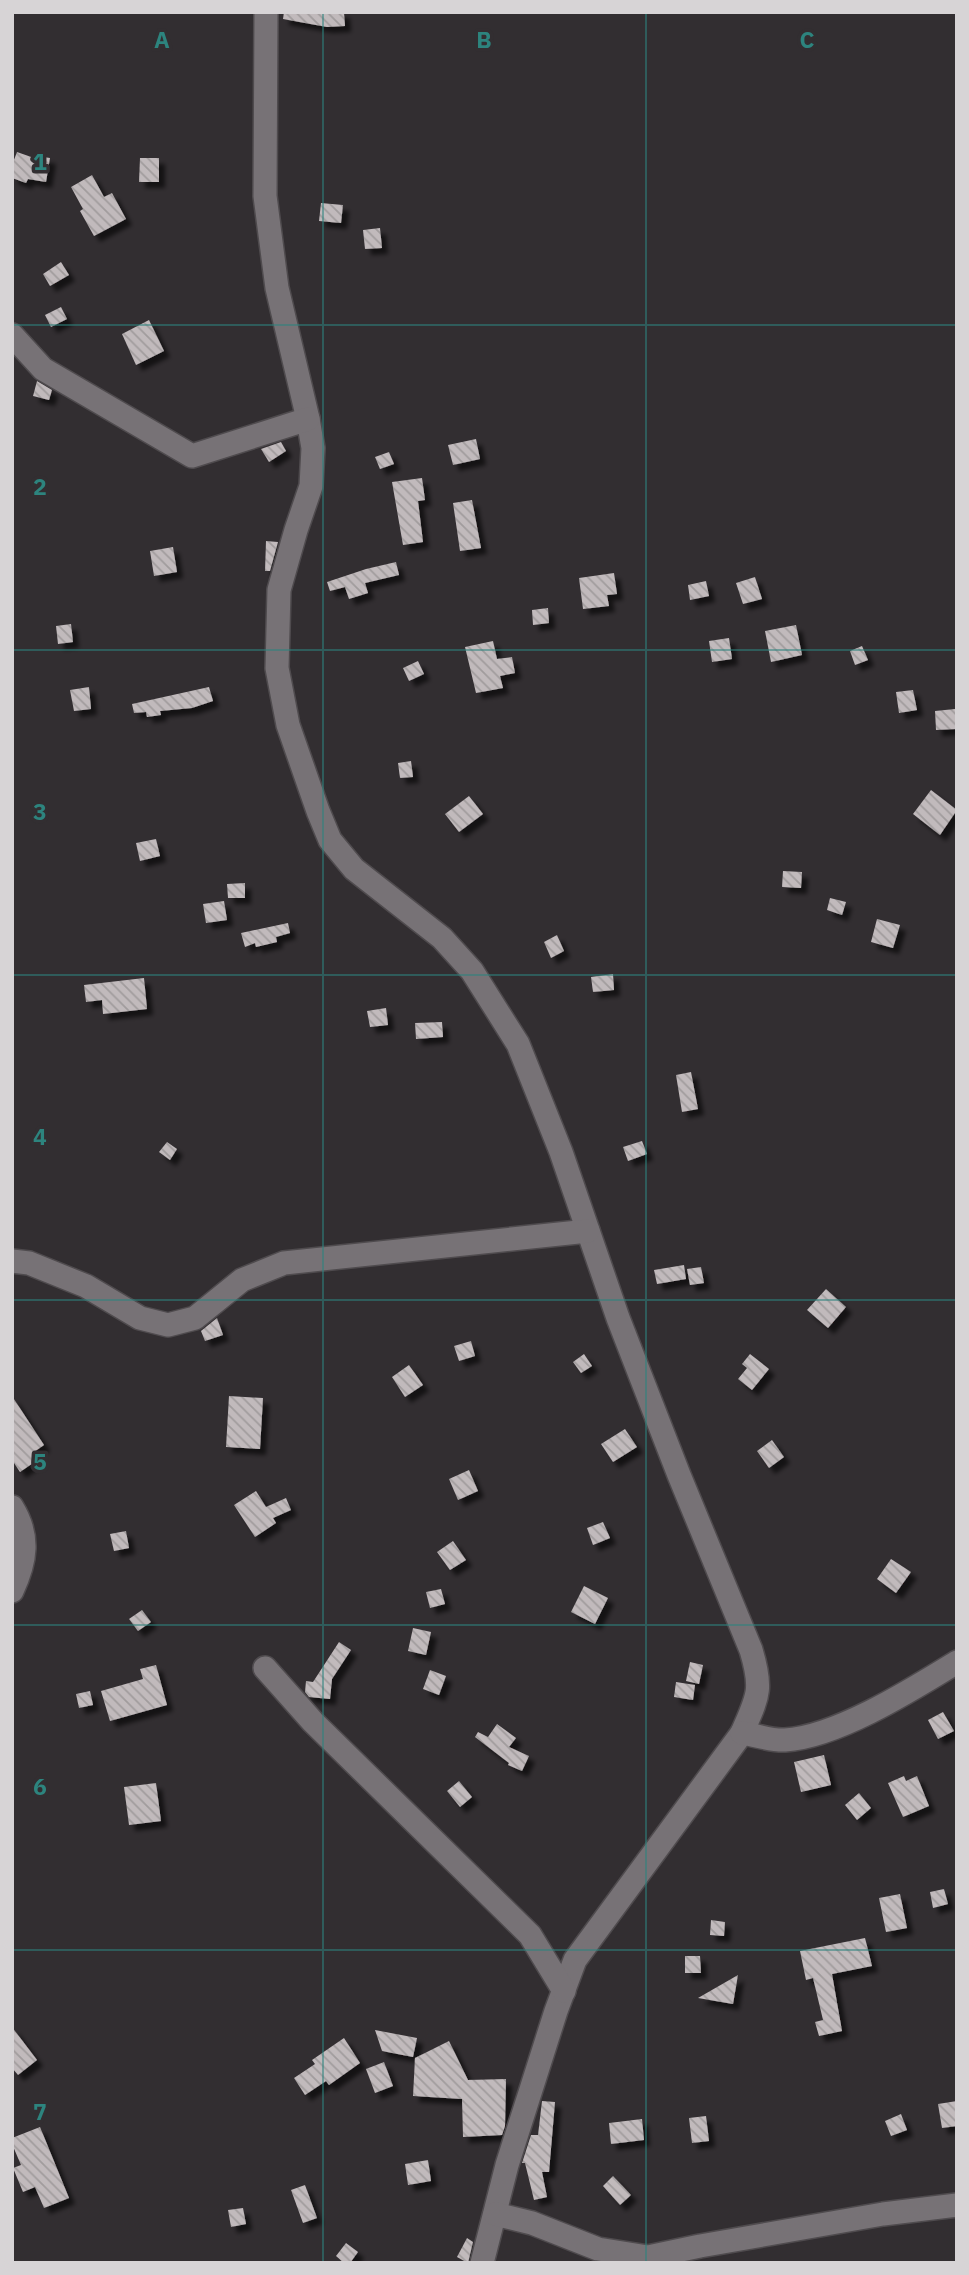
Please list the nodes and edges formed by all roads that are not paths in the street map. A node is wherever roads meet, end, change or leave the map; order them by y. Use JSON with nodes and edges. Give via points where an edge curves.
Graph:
{"nodes":[{"id":1,"x":266,"y":12,"type":"edge"},
{"id":2,"x":12,"y":335,"type":"edge"},
{"id":3,"x":308,"y":419,"type":"junction"},
{"id":4,"x":589,"y":1231,"type":"junction"},
{"id":5,"x":12,"y":1261,"type":"edge"},
{"id":6,"x":12,"y":1507,"type":"edge"},
{"id":7,"x":12,"y":1591,"type":"edge"},
{"id":8,"x":957,"y":1662,"type":"edge"},
{"id":9,"x":265,"y":1668,"type":"dead end"},
{"id":10,"x":743,"y":1733,"type":"junction"},
{"id":11,"x":564,"y":1991,"type":"junction"},
{"id":12,"x":957,"y":2205,"type":"edge"},
{"id":13,"x":495,"y":2214,"type":"junction"},
{"id":14,"x":482,"y":2263,"type":"edge"}],
"edges":[{"from":1,"to":3,"type":"street","via":[[265,196],[277,288]]},
{"from":2,"to":3,"type":"street","via":[[43,369],[192,456]]},
{"from":3,"to":4,"type":"street","via":[[313,448],[311,486],[279,590],[277,668],[288,725],[330,840],[354,869],[442,938],[472,971],[518,1044]]},
{"from":4,"to":5,"type":"street","via":[[284,1263],[242,1280],[195,1318],[168,1325],[140,1318],[86,1286],[29,1263]]},
{"from":4,"to":10,"type":"street","via":[[678,1475],[751,1650],[759,1677],[758,1696]]},
{"from":6,"to":7,"type":"street","via":[[22,1522],[26,1550]]},
{"from":8,"to":10,"type":"street","via":[[881,1707],[822,1732],[785,1740]]},
{"from":9,"to":11,"type":"street","via":[[313,1722],[530,1934]]},
{"from":10,"to":11,"type":"street","via":[[575,1960]]},
{"from":11,"to":13,"type":"street"},
{"from":12,"to":13,"type":"street","via":[[648,2257],[598,2249]]},
{"from":13,"to":14,"type":"street"}]}
